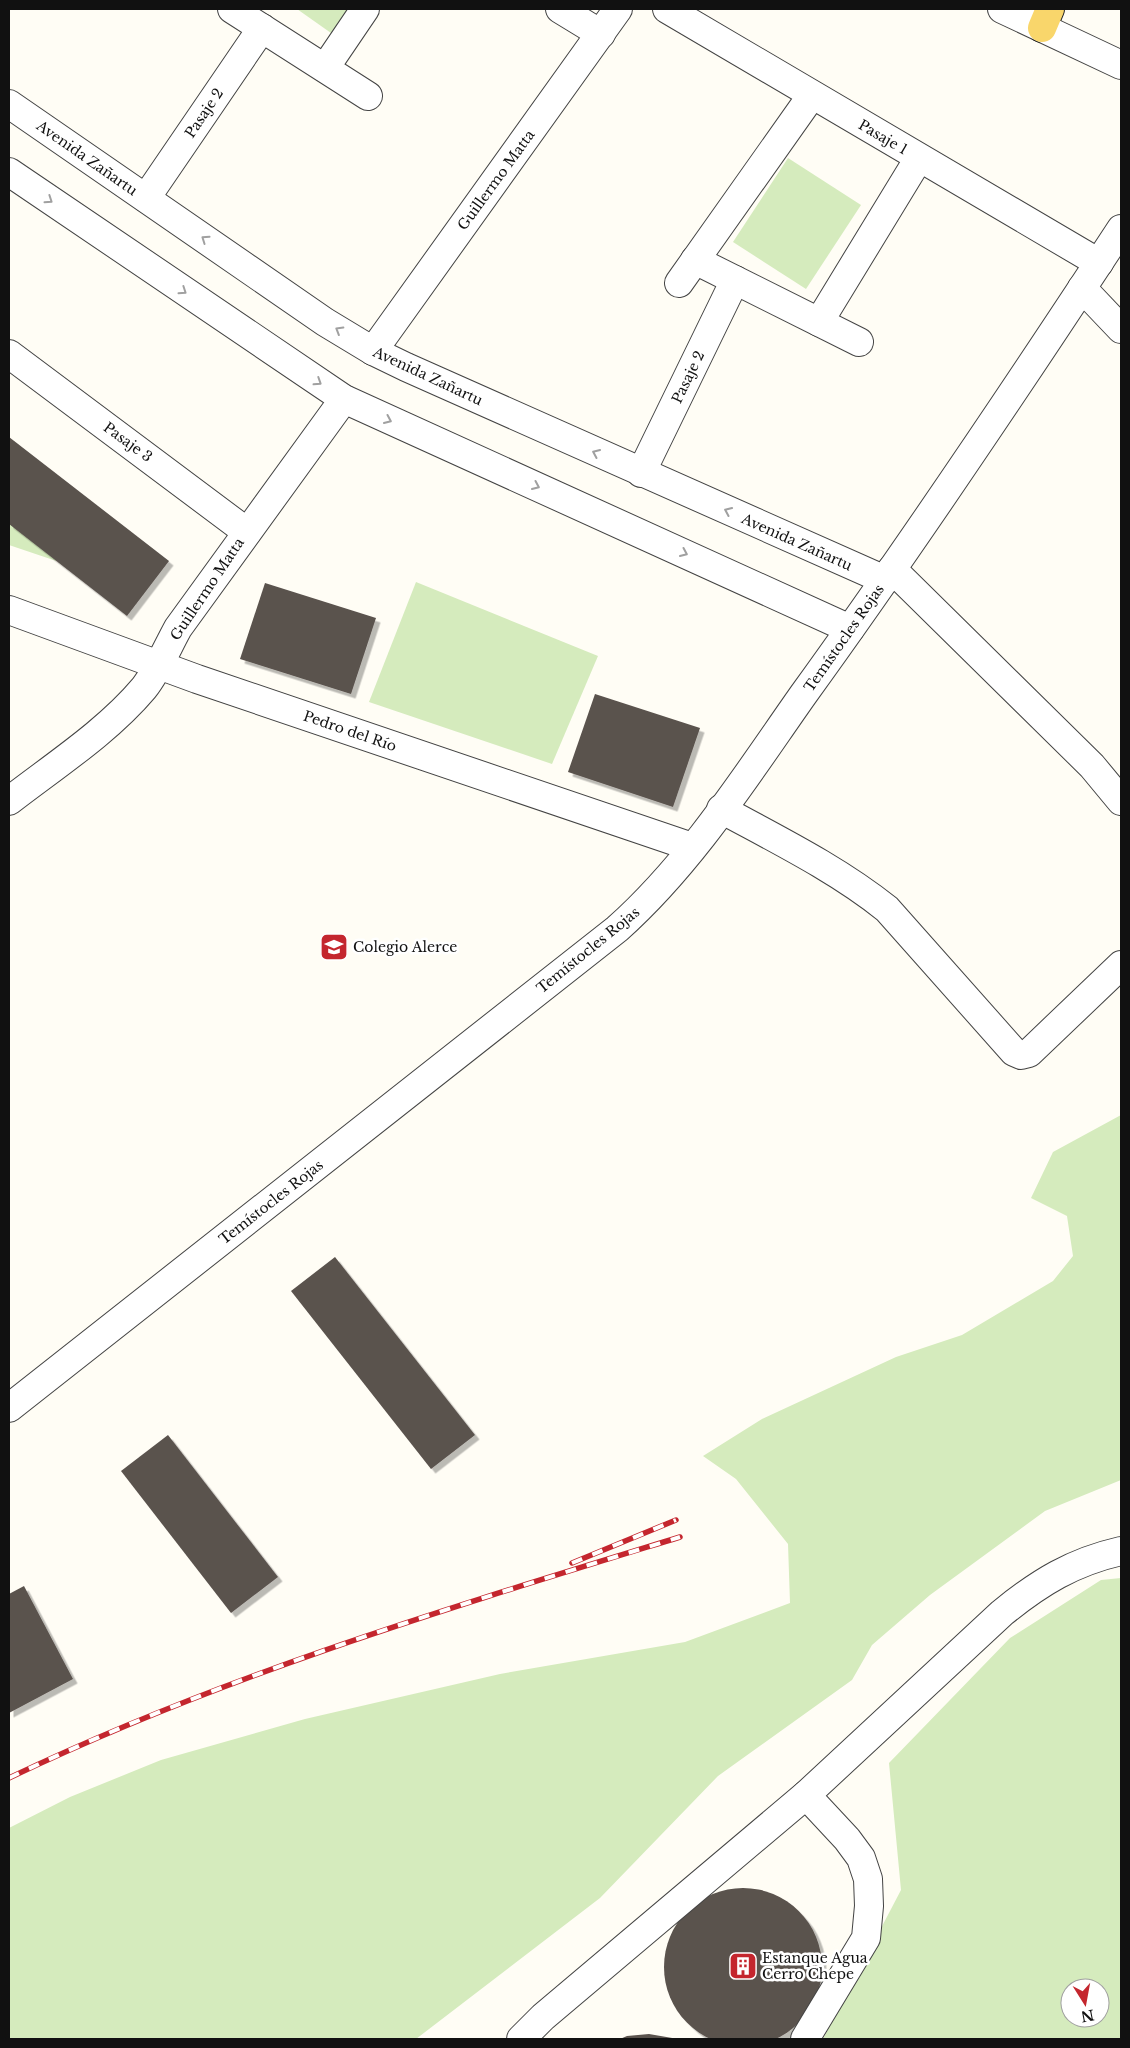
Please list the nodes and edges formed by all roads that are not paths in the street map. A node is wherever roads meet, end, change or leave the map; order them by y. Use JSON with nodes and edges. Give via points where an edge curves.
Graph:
{"nodes":[{"id":1,"x":232,"y":9,"type":"edge"},
{"id":2,"x":365,"y":9,"type":"edge"},
{"id":3,"x":560,"y":9,"type":"edge"},
{"id":4,"x":618,"y":9,"type":"edge"},
{"id":5,"x":667,"y":9,"type":"edge"},
{"id":6,"x":1002,"y":9,"type":"edge"},
{"id":7,"x":1046,"y":18,"type":"edge"},
{"id":8,"x":262,"y":28,"type":"junction"},
{"id":9,"x":600,"y":34,"type":"junction"},
{"id":10,"x":1121,"y":65,"type":"edge"},
{"id":11,"x":325,"y":68,"type":"junction"},
{"id":12,"x":812,"y":95,"type":"junction"},
{"id":13,"x":368,"y":96,"type":"dead end"},
{"id":14,"x":9,"y":104,"type":"edge"},
{"id":15,"x":918,"y":158,"type":"junction"},
{"id":16,"x":9,"y":172,"type":"edge"},
{"id":17,"x":146,"y":198,"type":"junction"},
{"id":18,"x":1121,"y":229,"type":"edge"},
{"id":19,"x":1110,"y":257,"type":"edge"},
{"id":20,"x":695,"y":260,"type":"junction"},
{"id":21,"x":735,"y":280,"type":"junction"},
{"id":22,"x":679,"y":283,"type":"dead end"},
{"id":23,"x":1082,"y":288,"type":"junction"},
{"id":24,"x":819,"y":322,"type":"junction"},
{"id":25,"x":1121,"y":329,"type":"edge"},
{"id":26,"x":859,"y":342,"type":"dead end"},
{"id":27,"x":373,"y":351,"type":"junction"},
{"id":28,"x":9,"y":354,"type":"edge"},
{"id":29,"x":344,"y":399,"type":"junction"},
{"id":30,"x":641,"y":473,"type":"junction"},
{"id":31,"x":246,"y":532,"type":"junction"},
{"id":32,"x":889,"y":575,"type":"junction"},
{"id":33,"x":9,"y":610,"type":"edge"},
{"id":34,"x":850,"y":629,"type":"junction"},
{"id":35,"x":158,"y":666,"type":"junction"},
{"id":36,"x":9,"y":801,"type":"edge"},
{"id":37,"x":1121,"y":801,"type":"edge"},
{"id":38,"x":721,"y":809,"type":"junction"},
{"id":39,"x":692,"y":847,"type":"junction"},
{"id":40,"x":1121,"y":965,"type":"edge"},
{"id":41,"x":9,"y":1408,"type":"edge"},
{"id":42,"x":1121,"y":1551,"type":"edge"},
{"id":43,"x":806,"y":1795,"type":"junction"},
{"id":44,"x":521,"y":2039,"type":"edge"},
{"id":45,"x":805,"y":2039,"type":"edge"}],
"edges":[{"from":1,"to":8,"type":"street"},
{"from":2,"to":11,"type":"street"},
{"from":3,"to":9,"type":"street"},
{"from":4,"to":9,"type":"street","name":"Guillermo Matta"},
{"from":5,"to":12,"type":"street","name":"Pasaje 1"},
{"from":6,"to":7,"type":"street"},
{"from":7,"to":10,"type":"street"},
{"from":8,"to":11,"type":"street"},
{"from":8,"to":17,"type":"street","name":"Pasaje 2"},
{"from":9,"to":27,"type":"street","name":"Guillermo Matta"},
{"from":11,"to":13,"type":"street"},
{"from":12,"to":15,"type":"street","name":"Pasaje 1"},
{"from":12,"to":20,"type":"street"},
{"from":14,"to":17,"type":"street","name":"Avenida Zañartu"},
{"from":15,"to":19,"type":"street","name":"Pasaje 1"},
{"from":15,"to":24,"type":"street"},
{"from":16,"to":29,"type":"street","one_way":true},
{"from":27,"to":17,"type":"street","name":"Avenida Zañartu","one_way":true,"via":[[324,322]]},
{"from":18,"to":19,"type":"street","name":"Temístocles Rojas"},
{"from":19,"to":23,"type":"street","name":"Temístocles Rojas"},
{"from":20,"to":21,"type":"street"},
{"from":20,"to":22,"type":"street"},
{"from":21,"to":24,"type":"street"},
{"from":21,"to":30,"type":"street","name":"Pasaje 2"},
{"from":23,"to":25,"type":"street"},
{"from":23,"to":32,"type":"street","name":"Temístocles Rojas"},
{"from":24,"to":26,"type":"street"},
{"from":30,"to":27,"type":"street","name":"Avenida Zañartu","one_way":true},
{"from":28,"to":31,"type":"street","name":"Pasaje 3"},
{"from":29,"to":31,"type":"street","name":"Guillermo Matta"},
{"from":29,"to":34,"type":"street","one_way":true},
{"from":32,"to":30,"type":"street","name":"Avenida Zañartu","one_way":true},
{"from":31,"to":35,"type":"street","name":"Guillermo Matta","via":[[178,628]]},
{"from":32,"to":34,"type":"street","name":"Temístocles Rojas"},
{"from":32,"to":37,"type":"street","via":[[1092,766]]},
{"from":33,"to":35,"type":"street","name":"Pedro del Río"},
{"from":34,"to":38,"type":"street","name":"Temístocles Rojas"},
{"from":35,"to":36,"type":"street","name":"Guillermo Matta","via":[[133,699],[104,727]]},
{"from":35,"to":39,"type":"street","name":"Pedro del Río"},
{"from":38,"to":39,"type":"street","name":"Temístocles Rojas"},
{"from":38,"to":40,"type":"street","via":[[850,882],[887,909],[1014,1052],[1021,1055],[1029,1053]]},
{"from":39,"to":41,"type":"street","name":"Temístocles Rojas","via":[[656,891],[617,929]]},
{"from":42,"to":43,"type":"street","via":[[1070,1567],[1036,1585]]},
{"from":43,"to":44,"type":"street"},
{"from":43,"to":45,"type":"street","via":[[861,1858],[868,1879],[868,1906],[866,1938]]}]}
